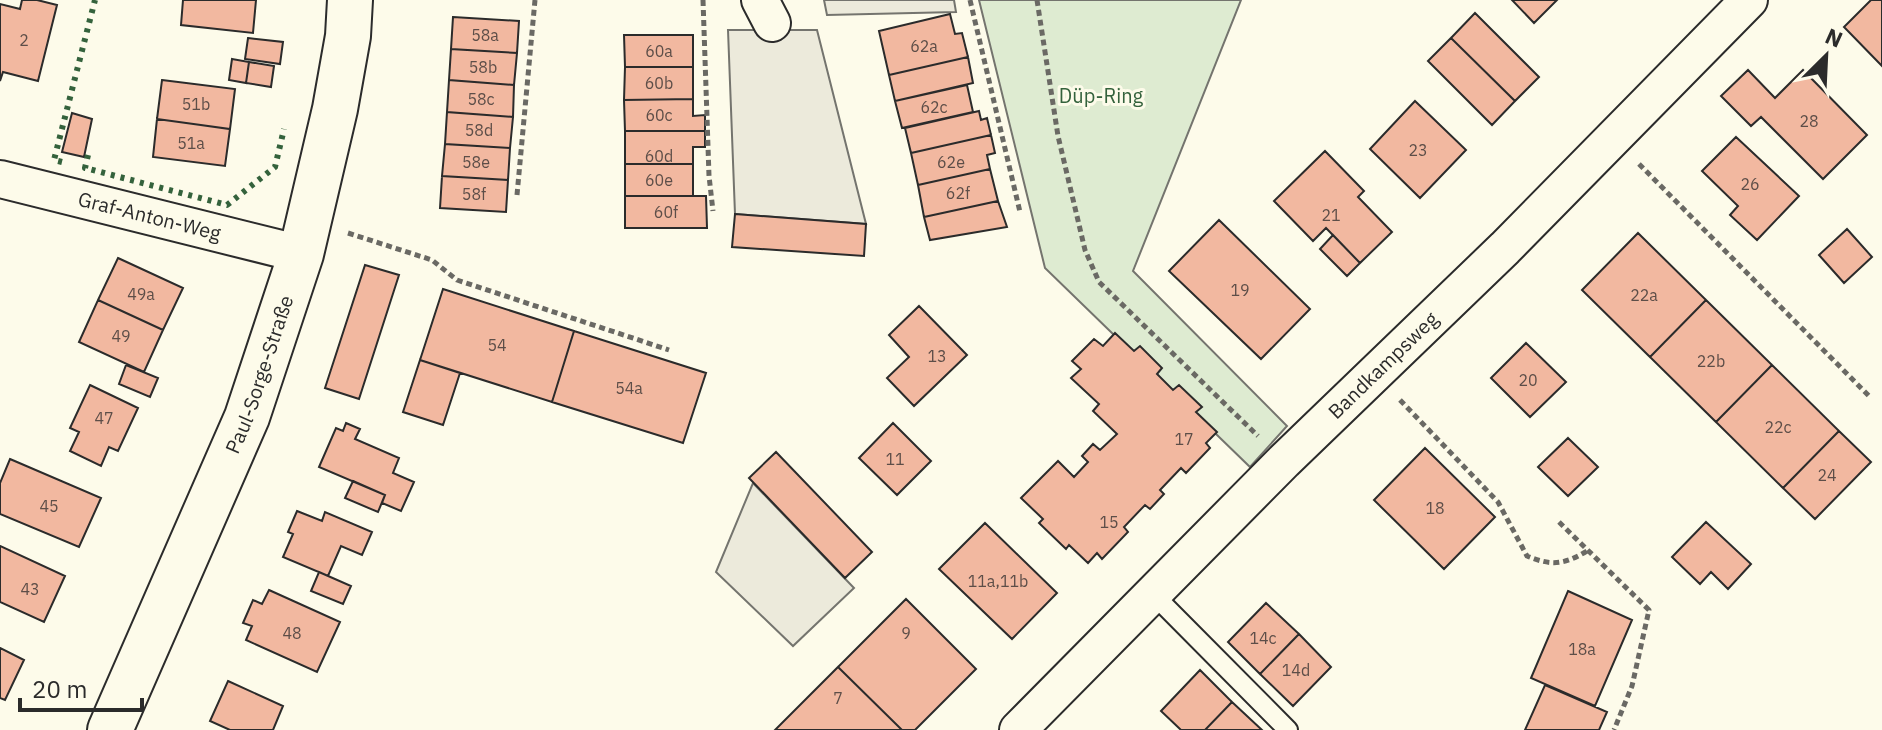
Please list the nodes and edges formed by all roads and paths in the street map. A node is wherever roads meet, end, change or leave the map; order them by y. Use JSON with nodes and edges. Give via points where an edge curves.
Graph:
{"nodes":[{"id":1,"x":350,"y":0,"type":"edge"},
{"id":2,"x":535,"y":0,"type":"edge"},
{"id":3,"x":703,"y":0,"type":"edge"},
{"id":4,"x":970,"y":0,"type":"edge"},
{"id":5,"x":1037,"y":0,"type":"edge"},
{"id":6,"x":1749,"y":0,"type":"edge"},
{"id":7,"x":1613,"y":137,"type":"junction"},
{"id":8,"x":0,"y":179,"type":"edge"},
{"id":9,"x":517,"y":195,"type":"dead end"},
{"id":10,"x":713,"y":211,"type":"dead end"},
{"id":11,"x":1020,"y":212,"type":"dead end"},
{"id":12,"x":304,"y":237,"type":"junction"},
{"id":13,"x":669,"y":350,"type":"dead end"},
{"id":14,"x":1374,"y":373,"type":"junction"},
{"id":15,"x":1869,"y":396,"type":"dead end"},
{"id":16,"x":1284,"y":461,"type":"junction"},
{"id":17,"x":1559,"y":522,"type":"dead end"},
{"id":18,"x":1587,"y":551,"type":"junction"},
{"id":19,"x":1153,"y":594,"type":"junction"},
{"id":20,"x":110,"y":730,"type":"edge"},
{"id":21,"x":1018,"y":730,"type":"edge"},
{"id":22,"x":1288,"y":730,"type":"edge"},
{"id":23,"x":1614,"y":730,"type":"edge"}],
"edges":[{"from":1,"to":12,"type":"street","name":"Paul-Sorge-Straße","via":[[335,109]]},
{"from":2,"to":9,"type":"path"},
{"from":3,"to":10,"type":"path"},
{"from":4,"to":11,"type":"path"},
{"from":5,"to":16,"type":"path","via":[[1058,136],[1085,250],[1099,282]]},
{"from":6,"to":7,"type":"street","name":"Bandkampsweg"},
{"from":7,"to":14,"type":"street","name":"Bandkampsweg"},
{"from":7,"to":15,"type":"path"},
{"from":8,"to":12,"type":"street","name":"Graf-Anton-Weg"},
{"from":12,"to":13,"type":"path","via":[[432,260],[457,280]]},
{"from":12,"to":20,"type":"street","name":"Paul-Sorge-Straße","via":[[247,417]]},
{"from":14,"to":16,"type":"street","name":"Bandkampsweg"},
{"from":14,"to":18,"type":"path","via":[[1498,502],[1527,556],[1548,565]]},
{"from":16,"to":19,"type":"street","name":"Bandkampsweg"},
{"from":17,"to":18,"type":"path"},
{"from":18,"to":23,"type":"path","via":[[1649,610],[1632,686]]},
{"from":19,"to":21,"type":"street","name":"Bandkampsweg"},
{"from":19,"to":22,"type":"lane"}]}
